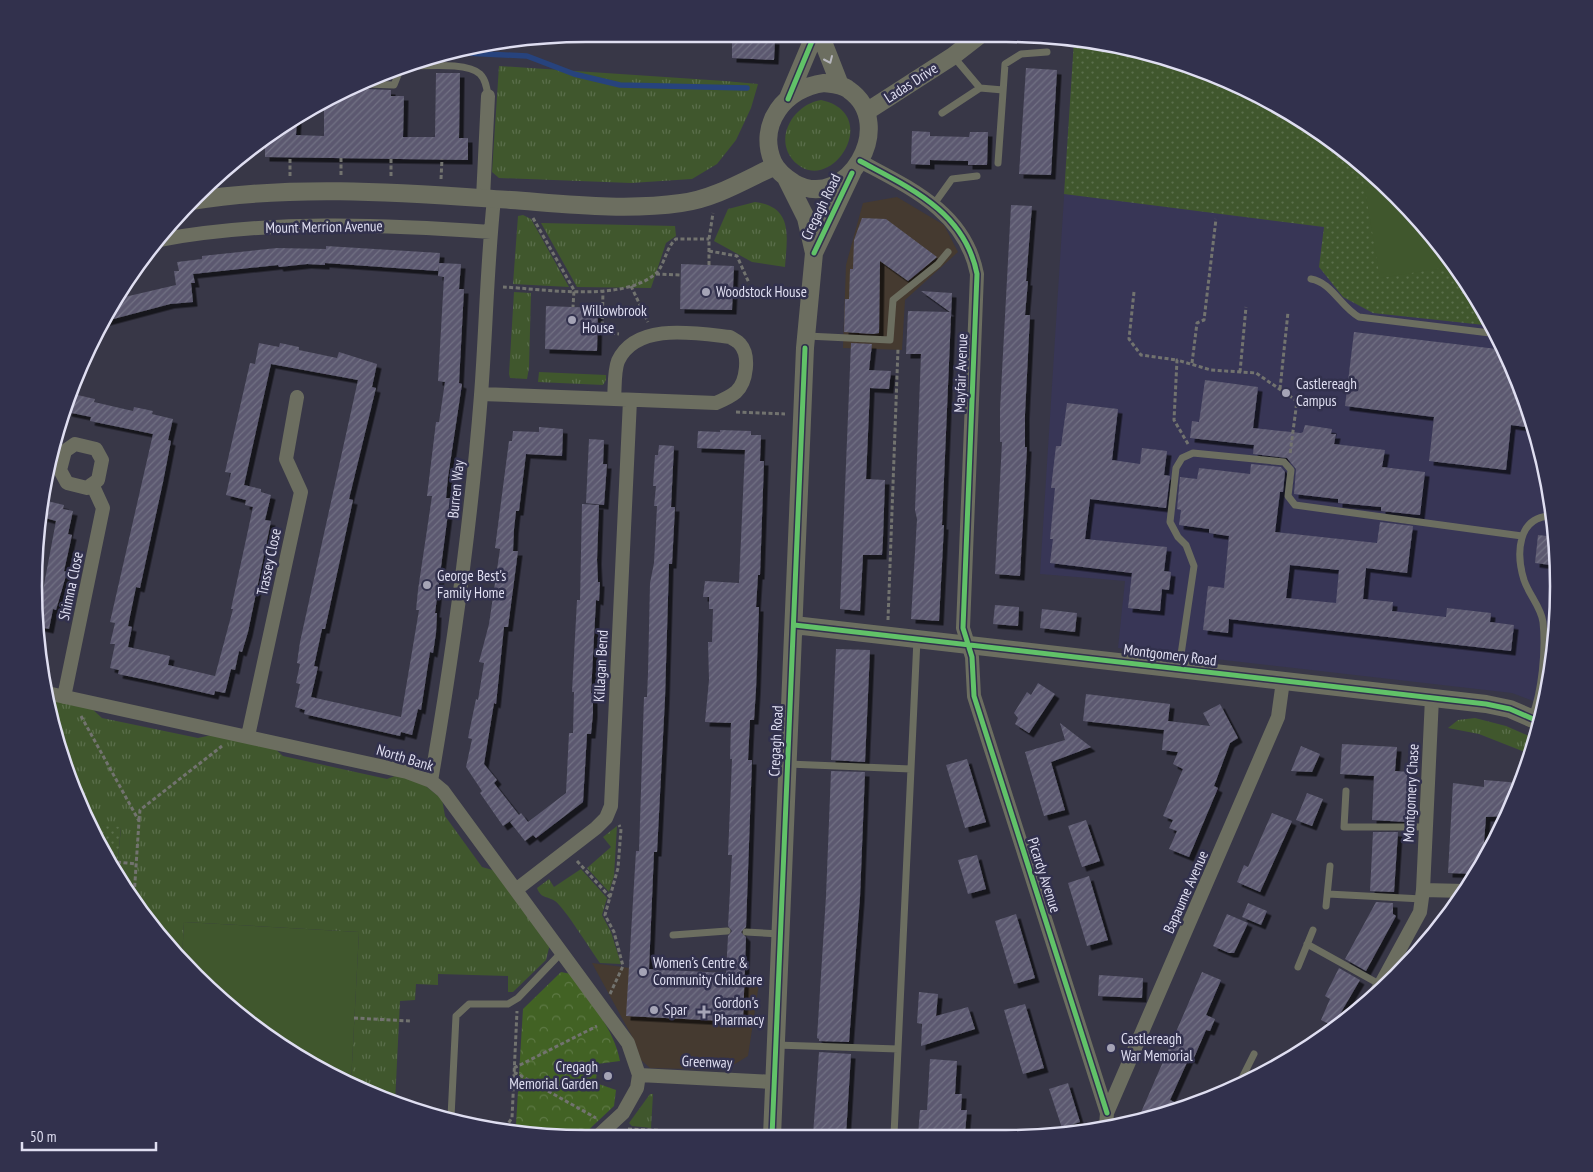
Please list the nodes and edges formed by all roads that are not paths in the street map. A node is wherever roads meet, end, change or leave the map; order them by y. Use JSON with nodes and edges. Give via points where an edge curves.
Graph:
{"nodes":[{"id":1,"x":812,"y":42,"type":"edge"},
{"id":2,"x":823,"y":42,"type":"edge"},
{"id":3,"x":971,"y":42,"type":"edge"},
{"id":4,"x":1047,"y":52,"type":"dead end"},
{"id":5,"x":953,"y":56,"type":"junction"},
{"id":6,"x":427,"y":66,"type":"edge"},
{"id":7,"x":397,"y":76,"type":"edge"},
{"id":8,"x":377,"y":84,"type":"edge"},
{"id":9,"x":840,"y":85,"type":"junction"},
{"id":10,"x":980,"y":88,"type":"junction"},
{"id":11,"x":1002,"y":90,"type":"junction"},
{"id":12,"x":488,"y":96,"type":"joint"},
{"id":13,"x":788,"y":99,"type":"junction"},
{"id":14,"x":866,"y":112,"type":"junction"},
{"id":15,"x":942,"y":113,"type":"dead end"},
{"id":16,"x":998,"y":163,"type":"dead end"},
{"id":17,"x":856,"y":167,"type":"junction"},
{"id":18,"x":780,"y":172,"type":"junction"},
{"id":19,"x":978,"y":176,"type":"dead end"},
{"id":20,"x":488,"y":198,"type":"junction"},
{"id":21,"x":205,"y":199,"type":"edge"},
{"id":22,"x":934,"y":204,"type":"junction"},
{"id":23,"x":491,"y":232,"type":"junction"},
{"id":24,"x":168,"y":239,"type":"edge"},
{"id":25,"x":948,"y":252,"type":"dead end"},
{"id":26,"x":814,"y":253,"type":"junction"},
{"id":27,"x":1311,"y":279,"type":"dead end"},
{"id":28,"x":1487,"y":333,"type":"edge"},
{"id":29,"x":806,"y":336,"type":"junction"},
{"id":30,"x":481,"y":394,"type":"junction"},
{"id":31,"x":297,"y":397,"type":"dead end"},
{"id":32,"x":614,"y":399,"type":"junction"},
{"id":33,"x":630,"y":400,"type":"junction"},
{"id":34,"x":92,"y":484,"type":"dead end"},
{"id":35,"x":1546,"y":516,"type":"edge"},
{"id":36,"x":1522,"y":536,"type":"junction"},
{"id":37,"x":794,"y":625,"type":"junction"},
{"id":38,"x":917,"y":639,"type":"junction"},
{"id":39,"x":966,"y":644,"type":"junction"},
{"id":40,"x":1179,"y":668,"type":"junction"},
{"id":41,"x":1283,"y":681,"type":"junction"},
{"id":42,"x":1540,"y":691,"type":"edge"},
{"id":43,"x":54,"y":695,"type":"edge"},
{"id":44,"x":64,"y":697,"type":"junction"},
{"id":45,"x":1432,"y":698,"type":"junction"},
{"id":46,"x":1534,"y":719,"type":"edge"},
{"id":47,"x":242,"y":735,"type":"junction"},
{"id":48,"x":788,"y":764,"type":"junction"},
{"id":49,"x":911,"y":769,"type":"junction"},
{"id":50,"x":431,"y":781,"type":"junction"},
{"id":51,"x":1346,"y":791,"type":"dead end"},
{"id":52,"x":1426,"y":828,"type":"junction"},
{"id":53,"x":1330,"y":866,"type":"dead end"},
{"id":54,"x":517,"y":889,"type":"junction"},
{"id":55,"x":1456,"y":892,"type":"edge"},
{"id":56,"x":1328,"y":894,"type":"junction"},
{"id":57,"x":1422,"y":895,"type":"junction"},
{"id":58,"x":1326,"y":906,"type":"dead end"},
{"id":59,"x":1313,"y":930,"type":"dead end"},
{"id":60,"x":727,"y":931,"type":"dead end"},
{"id":61,"x":746,"y":932,"type":"dead end"},
{"id":62,"x":781,"y":934,"type":"junction"},
{"id":63,"x":672,"y":935,"type":"dead end"},
{"id":64,"x":1307,"y":944,"type":"junction"},
{"id":65,"x":562,"y":952,"type":"junction"},
{"id":66,"x":1298,"y":967,"type":"dead end"},
{"id":67,"x":1386,"y":975,"type":"edge"},
{"id":68,"x":1374,"y":986,"type":"edge"},
{"id":69,"x":776,"y":1045,"type":"junction"},
{"id":70,"x":898,"y":1048,"type":"junction"},
{"id":71,"x":1254,"y":1054,"type":"dead end"},
{"id":72,"x":1244,"y":1074,"type":"edge"},
{"id":73,"x":638,"y":1075,"type":"junction"},
{"id":74,"x":774,"y":1082,"type":"junction"},
{"id":75,"x":451,"y":1112,"type":"edge"},
{"id":76,"x":1106,"y":1120,"type":"edge"},
{"id":77,"x":605,"y":1130,"type":"edge"},
{"id":78,"x":772,"y":1130,"type":"edge"},
{"id":79,"x":894,"y":1130,"type":"edge"}],
"edges":[{"from":1,"to":13,"type":"street"},
{"from":2,"to":9,"type":"street","one_way":true},
{"from":3,"to":5,"type":"street","name":"Ladas Drive"},
{"from":4,"to":11,"type":"lane","via":[[1021,54],[1005,64]]},
{"from":5,"to":10,"type":"lane"},
{"from":5,"to":14,"type":"street","name":"Ladas Drive"},
{"from":6,"to":12,"type":"lane","via":[[466,67],[480,74],[486,83]]},
{"from":7,"to":8,"type":"lane","via":[[394,85]]},
{"from":9,"to":13,"type":"street","via":[[813,84]]},
{"from":9,"to":14,"type":"street","via":[[850,90]]},
{"from":10,"to":11,"type":"lane"},
{"from":10,"to":15,"type":"lane"},
{"from":11,"to":16,"type":"lane"},
{"from":12,"to":20,"type":"street"},
{"from":13,"to":18,"type":"street","via":[[777,109],[769,130],[769,152]]},
{"from":14,"to":17,"type":"street","via":[[867,147]]},
{"from":17,"to":18,"type":"street","via":[[840,182],[817,189],[800,186]]},
{"from":17,"to":22,"type":"street","name":"Mayfair Avenue"},
{"from":17,"to":26,"type":"street","name":"Cregagh Road"},
{"from":18,"to":20,"type":"street","via":[[681,203],[659,205]]},
{"from":18,"to":26,"type":"street","name":"Cregagh Road","via":[[806,218]]},
{"from":19,"to":22,"type":"lane","via":[[952,179]]},
{"from":20,"to":21,"type":"street","via":[[340,191]]},
{"from":20,"to":23,"type":"street","name":"Burren Way"},
{"from":22,"to":39,"type":"street","name":"Mayfair Avenue","via":[[967,241],[977,274],[963,628]]},
{"from":23,"to":24,"type":"street","name":"Mount Merrion Avenue","via":[[349,225],[233,230]]},
{"from":23,"to":30,"type":"street","name":"Burren Way"},
{"from":25,"to":29,"type":"lane","via":[[893,300],[890,340]]},
{"from":26,"to":29,"type":"street","name":"Cregagh Road"},
{"from":27,"to":28,"type":"lane","via":[[1322,281],[1347,310],[1359,317]]},
{"from":29,"to":37,"type":"street","name":"Cregagh Road"},
{"from":30,"to":32,"type":"street"},
{"from":30,"to":50,"type":"street","name":"Burren Way","via":[[469,521]]},
{"from":31,"to":47,"type":"street","name":"Trassey Close","via":[[286,459],[301,492]]},
{"from":32,"to":33,"type":"street"},
{"from":32,"to":33,"type":"street","via":[[617,363],[637,340],[653,334],[730,338],[740,343],[746,354],[744,381],[738,391],[716,403]]},
{"from":33,"to":54,"type":"street","name":"Killagan Bend","via":[[611,806],[606,818]]},
{"from":34,"to":44,"type":"street","name":"Shimna Close","via":[[104,508]]},
{"from":35,"to":36,"type":"lane","via":[[1533,520],[1525,527]]},
{"from":36,"to":40,"type":"lane","via":[[1295,505],[1288,496],[1291,470],[1284,462],[1193,453],[1182,458],[1176,468],[1170,522],[1186,545],[1194,566]]},
{"from":36,"to":42,"type":"lane","via":[[1525,581],[1543,627]]},
{"from":37,"to":38,"type":"street","name":"Montgomery Road"},
{"from":37,"to":48,"type":"street","name":"Cregagh Road"},
{"from":38,"to":39,"type":"street","name":"Montgomery Road"},
{"from":38,"to":49,"type":"lane"},
{"from":39,"to":40,"type":"street","name":"Montgomery Road"},
{"from":39,"to":76,"type":"street","name":"Picardy Avenue","via":[[972,657],[974,696]]},
{"from":40,"to":41,"type":"street","name":"Montgomery Road"},
{"from":41,"to":45,"type":"street","name":"Montgomery Road"},
{"from":41,"to":76,"type":"street","name":"Bapaume Avenue","via":[[1278,717],[1260,762]]},
{"from":43,"to":44,"type":"street","name":"North Bank"},
{"from":44,"to":47,"type":"street","name":"North Bank"},
{"from":45,"to":46,"type":"street","name":"Montgomery Road","via":[[1486,704]]},
{"from":45,"to":52,"type":"street","name":"Montgomery Chase"},
{"from":47,"to":50,"type":"street","name":"North Bank","via":[[407,772]]},
{"from":48,"to":49,"type":"lane"},
{"from":48,"to":62,"type":"street","name":"Cregagh Road"},
{"from":49,"to":70,"type":"lane"},
{"from":50,"to":54,"type":"street","name":"North Bank","via":[[443,791]]},
{"from":51,"to":52,"type":"lane","via":[[1344,827]]},
{"from":52,"to":57,"type":"street","name":"Montgomery Chase"},
{"from":53,"to":56,"type":"lane"},
{"from":54,"to":65,"type":"street","name":"North Bank"},
{"from":55,"to":57,"type":"street"},
{"from":56,"to":57,"type":"lane"},
{"from":56,"to":58,"type":"lane"},
{"from":57,"to":67,"type":"street","name":"Montgomery Chase","via":[[1420,912]]},
{"from":59,"to":64,"type":"lane"},
{"from":60,"to":63,"type":"lane"},
{"from":61,"to":62,"type":"lane"},
{"from":62,"to":69,"type":"street","name":"Cregagh Road"},
{"from":64,"to":66,"type":"lane"},
{"from":64,"to":68,"type":"lane"},
{"from":65,"to":73,"type":"street","name":"North Bank","via":[[628,1043]]},
{"from":65,"to":75,"type":"lane","via":[[518,998],[508,1004],[468,1004],[456,1016]]},
{"from":69,"to":70,"type":"lane"},
{"from":69,"to":74,"type":"street","name":"Cregagh Road"},
{"from":70,"to":79,"type":"lane"},
{"from":71,"to":72,"type":"lane"},
{"from":73,"to":74,"type":"street","name":"Greenway"},
{"from":73,"to":77,"type":"street","via":[[637,1088],[623,1113]]},
{"from":74,"to":78,"type":"street","name":"Cregagh Road"}]}
